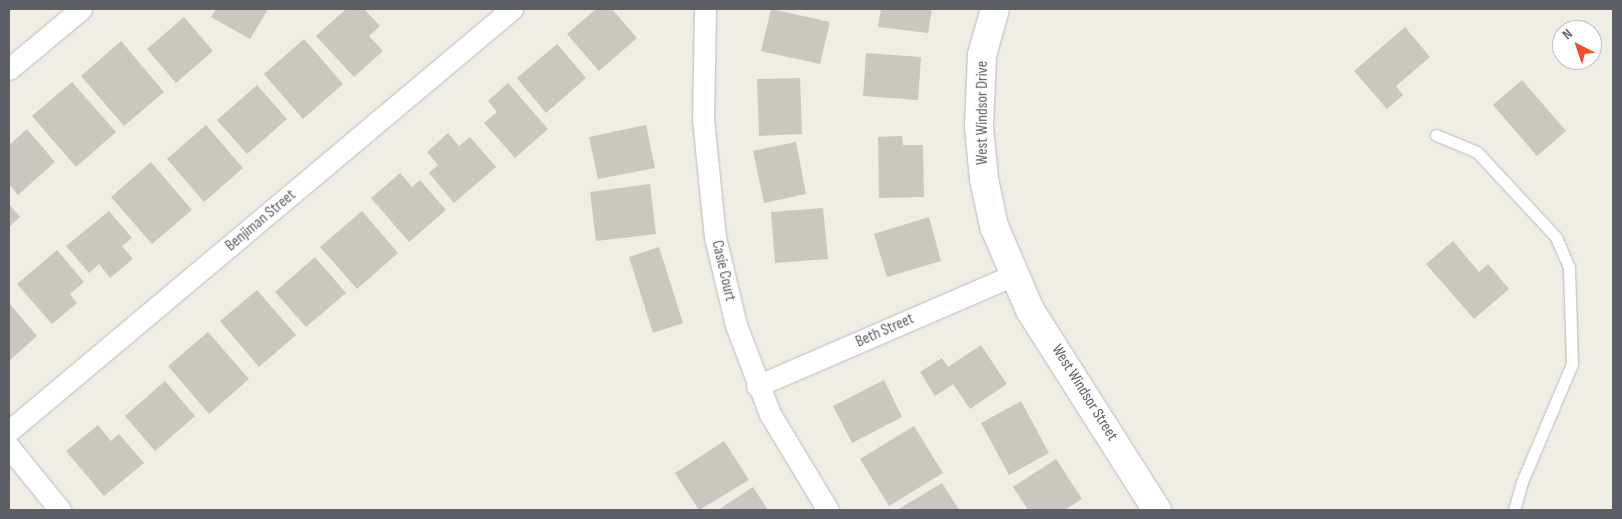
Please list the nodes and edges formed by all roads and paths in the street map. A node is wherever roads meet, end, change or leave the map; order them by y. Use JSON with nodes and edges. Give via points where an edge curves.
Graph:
{"nodes":[{"id":1,"x":81,"y":9,"type":"edge"},
{"id":2,"x":512,"y":9,"type":"edge"},
{"id":3,"x":705,"y":9,"type":"edge"},
{"id":4,"x":995,"y":9,"type":"edge"},
{"id":5,"x":9,"y":69,"type":"edge"},
{"id":6,"x":1436,"y":135,"type":"dead end"},
{"id":7,"x":1013,"y":275,"type":"junction"},
{"id":8,"x":756,"y":386,"type":"junction"},
{"id":9,"x":9,"y":432,"type":"edge"},
{"id":10,"x":9,"y":447,"type":"edge"},
{"id":11,"x":60,"y":510,"type":"edge"},
{"id":12,"x":828,"y":510,"type":"edge"},
{"id":13,"x":1157,"y":510,"type":"edge"},
{"id":14,"x":1514,"y":510,"type":"edge"}],
"edges":[{"from":1,"to":5,"type":"street"},
{"from":2,"to":9,"type":"street","name":"Benjiman Street"},
{"from":3,"to":8,"type":"street","name":"Casie Court","via":[[703,119],[715,237],[736,325]]},
{"from":4,"to":7,"type":"street","name":"West Windsor Drive","via":[[982,55],[979,127],[984,179],[994,226]]},
{"from":6,"to":14,"type":"lane","via":[[1477,152],[1556,237],[1569,267],[1572,364],[1522,482]]},
{"from":7,"to":8,"type":"street","name":"Beth Street"},
{"from":7,"to":13,"type":"street","name":"West Windsor Street","via":[[1030,310]]},
{"from":8,"to":12,"type":"street","name":"Casie Court"},
{"from":10,"to":11,"type":"street"}]}
